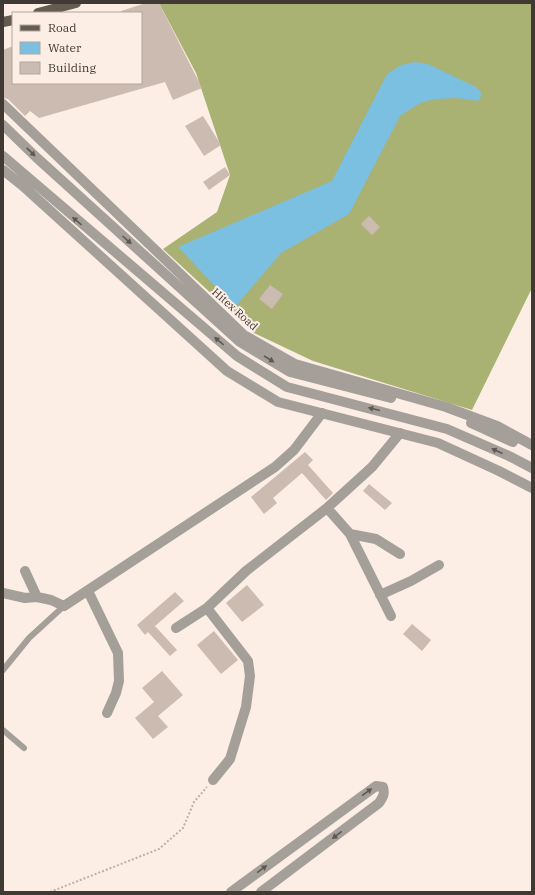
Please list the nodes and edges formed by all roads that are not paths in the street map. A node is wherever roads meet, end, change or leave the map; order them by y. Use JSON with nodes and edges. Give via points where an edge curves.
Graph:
{"nodes":[{"id":1,"x":72,"y":4,"type":"edge"},
{"id":2,"x":42,"y":12,"type":"edge"},
{"id":3,"x":3,"y":104,"type":"edge"},
{"id":4,"x":3,"y":125,"type":"edge"},
{"id":5,"x":3,"y":156,"type":"edge"},
{"id":6,"x":3,"y":170,"type":"edge"},
{"id":7,"x":322,"y":413,"type":"junction"},
{"id":8,"x":400,"y":433,"type":"junction"},
{"id":9,"x":532,"y":445,"type":"edge"},
{"id":10,"x":532,"y":452,"type":"edge"},
{"id":11,"x":532,"y":468,"type":"edge"},
{"id":12,"x":532,"y":488,"type":"edge"},
{"id":13,"x":327,"y":508,"type":"junction"},
{"id":14,"x":350,"y":534,"type":"junction"},
{"id":15,"x":400,"y":554,"type":"dead end"},
{"id":16,"x":439,"y":565,"type":"dead end"},
{"id":17,"x":25,"y":571,"type":"dead end"},
{"id":18,"x":88,"y":590,"type":"junction"},
{"id":19,"x":3,"y":592,"type":"edge"},
{"id":20,"x":380,"y":595,"type":"junction"},
{"id":21,"x":37,"y":597,"type":"junction"},
{"id":22,"x":64,"y":606,"type":"junction"},
{"id":23,"x":207,"y":608,"type":"junction"},
{"id":24,"x":391,"y":616,"type":"dead end"},
{"id":25,"x":176,"y":628,"type":"dead end"},
{"id":26,"x":3,"y":670,"type":"edge"},
{"id":27,"x":107,"y":713,"type":"dead end"},
{"id":28,"x":3,"y":730,"type":"edge"},
{"id":29,"x":24,"y":748,"type":"dead end"},
{"id":30,"x":213,"y":780,"type":"road end"},
{"id":31,"x":230,"y":892,"type":"edge"},
{"id":32,"x":262,"y":892,"type":"edge"}],
"edges":[{"from":1,"to":2,"type":"main road"},
{"from":3,"to":9,"type":"street","name":"Hitex Road","via":[[244,336],[294,364],[446,407],[497,426]]},
{"from":4,"to":10,"type":"street","name":"Hitex Road","one_way":true,"via":[[240,342],[290,372],[450,414]]},
{"from":11,"to":5,"type":"street","one_way":true,"via":[[447,429],[287,387],[237,356]]},
{"from":6,"to":7,"type":"street","via":[[227,371],[278,402]]},
{"from":7,"to":8,"type":"street"},
{"from":7,"to":18,"type":"street","via":[[294,450],[274,467]]},
{"from":8,"to":12,"type":"street","via":[[438,443]]},
{"from":8,"to":13,"type":"street","via":[[372,468]]},
{"from":13,"to":14,"type":"street"},
{"from":13,"to":23,"type":"street","via":[[246,571]]},
{"from":14,"to":15,"type":"street","via":[[376,539]]},
{"from":14,"to":20,"type":"street"},
{"from":16,"to":20,"type":"street"},
{"from":17,"to":21,"type":"street"},
{"from":18,"to":22,"type":"street"},
{"from":18,"to":27,"type":"street","via":[[118,653],[120,681]]},
{"from":19,"to":21,"type":"street","via":[[26,598]]},
{"from":20,"to":24,"type":"street"},
{"from":21,"to":22,"type":"street"},
{"from":22,"to":26,"type":"lane","via":[[29,638]]},
{"from":23,"to":25,"type":"street"},
{"from":23,"to":30,"type":"street","via":[[248,661],[250,676],[246,707],[230,759]]},
{"from":28,"to":29,"type":"lane"},
{"from":31,"to":32,"type":"street","one_way":true,"via":[[376,786],[383,787],[385,792],[379,803]]}]}
